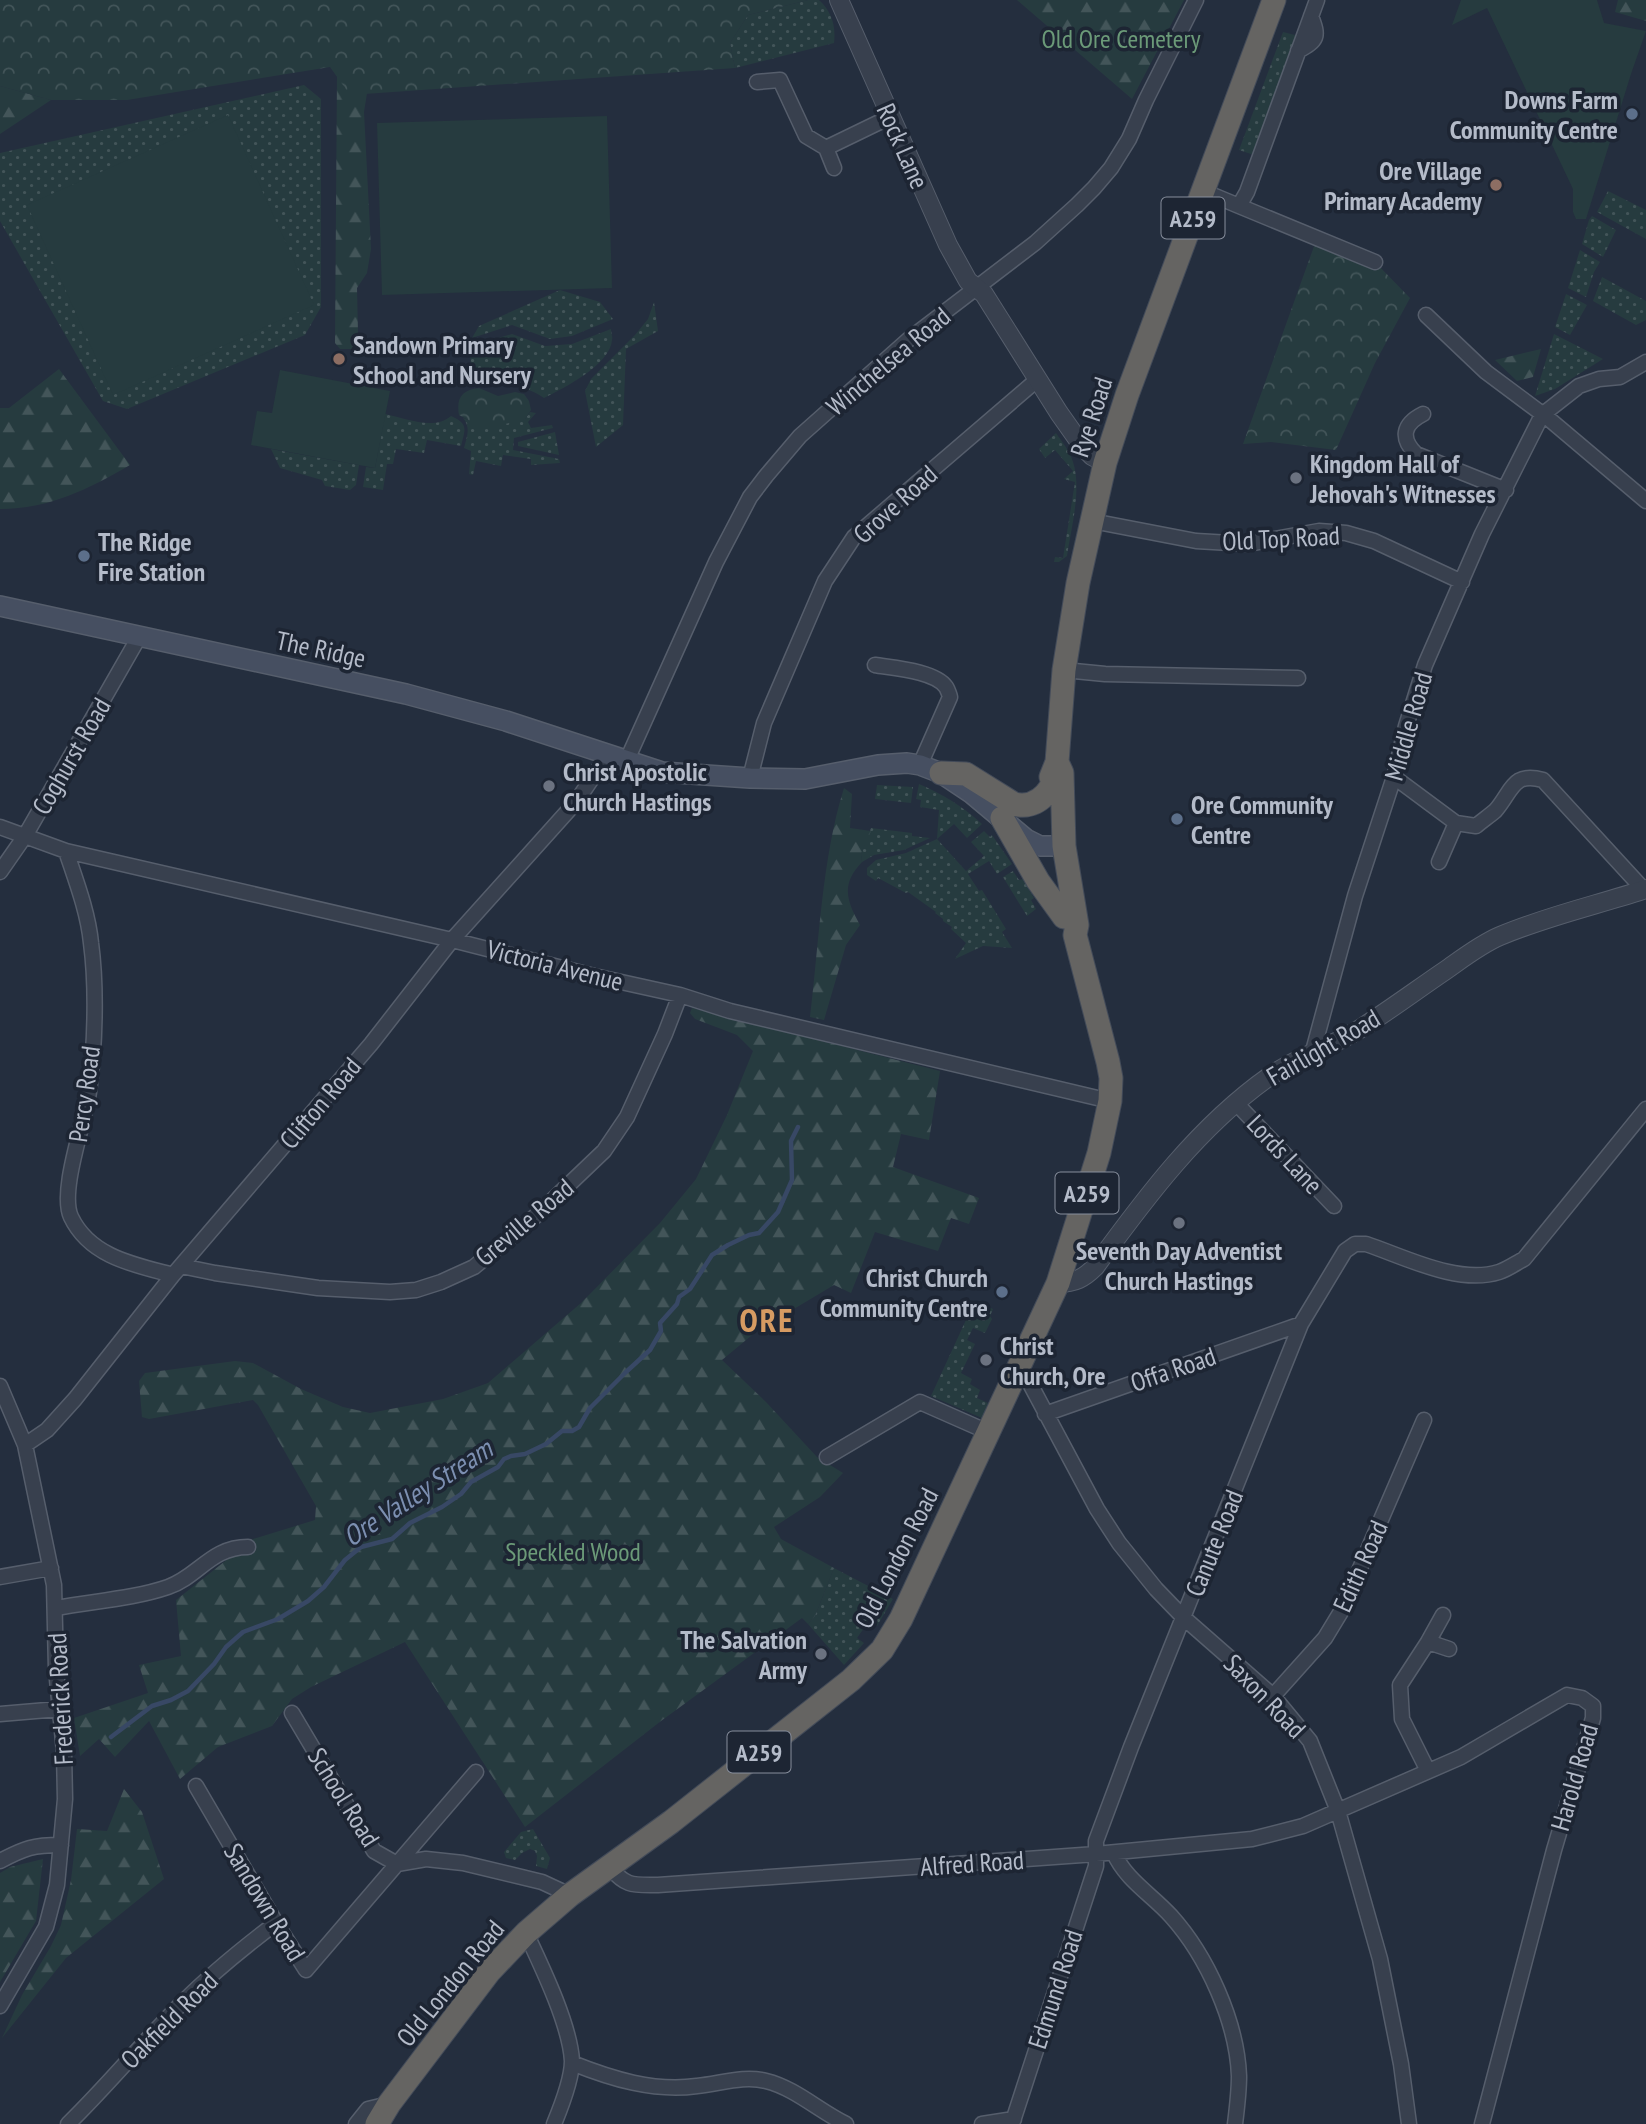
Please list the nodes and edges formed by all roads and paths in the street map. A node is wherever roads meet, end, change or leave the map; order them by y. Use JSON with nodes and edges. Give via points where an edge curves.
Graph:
{"nodes":[{"id":1,"x":839,"y":0,"type":"edge"},
{"id":2,"x":1196,"y":0,"type":"edge"},
{"id":3,"x":1274,"y":0,"type":"edge"},
{"id":4,"x":1317,"y":0,"type":"edge"},
{"id":5,"x":757,"y":82,"type":"dead end"},
{"id":6,"x":890,"y":117,"type":"junction"},
{"id":7,"x":826,"y":148,"type":"junction"},
{"id":8,"x":834,"y":168,"type":"dead end"},
{"id":9,"x":1203,"y":191,"type":"junction"},
{"id":10,"x":1239,"y":206,"type":"junction"},
{"id":11,"x":1375,"y":262,"type":"dead end"},
{"id":12,"x":976,"y":287,"type":"junction"},
{"id":13,"x":1426,"y":315,"type":"dead end"},
{"id":14,"x":1646,"y":362,"type":"edge"},
{"id":15,"x":1038,"y":379,"type":"junction"},
{"id":16,"x":1423,"y":414,"type":"dead end"},
{"id":17,"x":1542,"y":415,"type":"junction"},
{"id":18,"x":1105,"y":463,"type":"junction"},
{"id":19,"x":1506,"y":490,"type":"junction"},
{"id":20,"x":1646,"y":501,"type":"edge"},
{"id":21,"x":1092,"y":520,"type":"junction"},
{"id":22,"x":1462,"y":582,"type":"junction"},
{"id":23,"x":0,"y":606,"type":"edge"},
{"id":24,"x":139,"y":637,"type":"junction"},
{"id":25,"x":875,"y":665,"type":"dead end"},
{"id":26,"x":1064,"y":670,"type":"junction"},
{"id":27,"x":1298,"y":678,"type":"dead end"},
{"id":28,"x":608,"y":755,"type":"junction"},
{"id":29,"x":627,"y":760,"type":"junction"},
{"id":30,"x":1057,"y":762,"type":"junction"},
{"id":31,"x":931,"y":769,"type":"junction"},
{"id":32,"x":1394,"y":777,"type":"junction"},
{"id":33,"x":750,"y":778,"type":"junction"},
{"id":34,"x":1051,"y":787,"type":"junction"},
{"id":35,"x":1002,"y":818,"type":"junction"},
{"id":36,"x":1456,"y":823,"type":"junction"},
{"id":37,"x":0,"y":827,"type":"edge"},
{"id":38,"x":25,"y":836,"type":"junction"},
{"id":39,"x":1059,"y":846,"type":"junction"},
{"id":40,"x":66,"y":851,"type":"junction"},
{"id":41,"x":1439,"y":862,"type":"dead end"},
{"id":42,"x":0,"y":872,"type":"edge"},
{"id":43,"x":1645,"y":889,"type":"edge"},
{"id":44,"x":1070,"y":926,"type":"junction"},
{"id":45,"x":452,"y":940,"type":"junction"},
{"id":46,"x":680,"y":995,"type":"junction"},
{"id":47,"x":1313,"y":1051,"type":"junction"},
{"id":48,"x":1110,"y":1101,"type":"junction"},
{"id":49,"x":1235,"y":1102,"type":"junction"},
{"id":50,"x":1646,"y":1109,"type":"edge"},
{"id":51,"x":1334,"y":1206,"type":"dead end"},
{"id":52,"x":177,"y":1270,"type":"junction"},
{"id":53,"x":1058,"y":1283,"type":"junction"},
{"id":54,"x":1301,"y":1324,"type":"junction"},
{"id":55,"x":1019,"y":1363,"type":"junction"},
{"id":56,"x":0,"y":1386,"type":"edge"},
{"id":57,"x":1045,"y":1414,"type":"junction"},
{"id":58,"x":1424,"y":1420,"type":"dead end"},
{"id":59,"x":988,"y":1432,"type":"junction"},
{"id":60,"x":26,"y":1445,"type":"junction"},
{"id":61,"x":827,"y":1457,"type":"dead end"},
{"id":62,"x":248,"y":1547,"type":"dead end"},
{"id":63,"x":51,"y":1568,"type":"junction"},
{"id":64,"x":0,"y":1577,"type":"edge"},
{"id":65,"x":56,"y":1608,"type":"junction"},
{"id":66,"x":1443,"y":1615,"type":"dead end"},
{"id":67,"x":1184,"y":1618,"type":"junction"},
{"id":68,"x":1429,"y":1642,"type":"junction"},
{"id":69,"x":1449,"y":1649,"type":"dead end"},
{"id":70,"x":1273,"y":1696,"type":"junction"},
{"id":71,"x":59,"y":1709,"type":"junction"},
{"id":72,"x":292,"y":1713,"type":"dead end"},
{"id":73,"x":0,"y":1714,"type":"edge"},
{"id":74,"x":1428,"y":1771,"type":"junction"},
{"id":75,"x":475,"y":1772,"type":"dead end"},
{"id":76,"x":196,"y":1786,"type":"dead end"},
{"id":77,"x":1338,"y":1811,"type":"junction"},
{"id":78,"x":61,"y":1844,"type":"junction"},
{"id":79,"x":1114,"y":1853,"type":"junction"},
{"id":80,"x":1096,"y":1854,"type":"junction"},
{"id":81,"x":0,"y":1861,"type":"edge"},
{"id":82,"x":397,"y":1864,"type":"junction"},
{"id":83,"x":609,"y":1867,"type":"junction"},
{"id":84,"x":570,"y":1895,"type":"junction"},
{"id":85,"x":276,"y":1923,"type":"junction"},
{"id":86,"x":526,"y":1933,"type":"junction"},
{"id":87,"x":0,"y":2006,"type":"edge"},
{"id":88,"x":572,"y":2063,"type":"junction"},
{"id":89,"x":383,"y":2114,"type":"edge"},
{"id":90,"x":1013,"y":2121,"type":"edge"},
{"id":91,"x":68,"y":2124,"type":"edge"},
{"id":92,"x":356,"y":2124,"type":"edge"},
{"id":93,"x":554,"y":2124,"type":"edge"},
{"id":94,"x":846,"y":2124,"type":"edge"},
{"id":95,"x":982,"y":2124,"type":"edge"},
{"id":96,"x":1236,"y":2124,"type":"edge"},
{"id":97,"x":1409,"y":2124,"type":"edge"},
{"id":98,"x":1482,"y":2124,"type":"edge"}],
"edges":[{"from":1,"to":6,"type":"street","name":"Rock Lane"},
{"from":2,"to":12,"type":"street","name":"Winchelsea Road","via":[[1111,168],[1060,221]]},
{"from":3,"to":9,"type":"highway","name":"Rye Road","number":"A259"},
{"from":4,"to":10,"type":"street"},
{"from":5,"to":7,"type":"street","via":[[780,80],[806,136]]},
{"from":6,"to":7,"type":"street"},
{"from":6,"to":12,"type":"street","name":"Rock Lane","via":[[948,245]]},
{"from":7,"to":8,"type":"street"},
{"from":9,"to":10,"type":"street"},
{"from":9,"to":18,"type":"highway","name":"Rye Road","number":"A259"},
{"from":10,"to":11,"type":"street"},
{"from":12,"to":15,"type":"street","name":"Rock Lane","via":[[985,294]]},
{"from":12,"to":29,"type":"street","name":"Winchelsea Road","via":[[809,428],[750,497]]},
{"from":13,"to":17,"type":"street","via":[[1486,372]]},
{"from":14,"to":17,"type":"street","via":[[1620,377],[1578,386]]},
{"from":15,"to":18,"type":"street","name":"Rock Lane","via":[[1083,447]]},
{"from":15,"to":33,"type":"street","name":"Grove Road","via":[[854,537],[825,581],[764,723]]},
{"from":16,"to":19,"type":"street","via":[[1406,429],[1407,442],[1416,454]]},
{"from":17,"to":19,"type":"street","name":"Middle Road"},
{"from":17,"to":20,"type":"street"},
{"from":18,"to":21,"type":"highway","name":"Rye Road","number":"A259"},
{"from":19,"to":22,"type":"street","name":"Middle Road"},
{"from":21,"to":22,"type":"street","name":"Old Top Road","via":[[1196,541],[1248,544],[1318,531],[1346,533],[1374,541]]},
{"from":21,"to":26,"type":"highway","name":"Rye Road","number":"A259"},
{"from":22,"to":32,"type":"street","name":"Middle Road","via":[[1425,665]]},
{"from":23,"to":24,"type":"main road","name":"The Ridge"},
{"from":24,"to":28,"type":"main road","name":"The Ridge","via":[[406,694]]},
{"from":24,"to":38,"type":"street","name":"Coghurst Road"},
{"from":25,"to":31,"type":"street","via":[[938,679],[947,687],[950,697]]},
{"from":26,"to":27,"type":"street"},
{"from":26,"to":30,"type":"highway","name":"Rye Road","number":"A259"},
{"from":28,"to":29,"type":"main road","name":"The Ridge"},
{"from":28,"to":45,"type":"street","name":"Clifton Road","via":[[576,802]]},
{"from":29,"to":33,"type":"main road","via":[[662,772]]},
{"from":30,"to":34,"type":"highway","name":"Rye Road","number":"A259"},
{"from":30,"to":39,"type":"highway","name":"Old London Road","number":"A259","via":[[1062,773]]},
{"from":31,"to":33,"type":"main road","via":[[907,763],[805,779]]},
{"from":31,"to":34,"type":"highway","via":[[966,774],[1022,806],[1045,797]]},
{"from":31,"to":35,"type":"main road"},
{"from":32,"to":36,"type":"street"},
{"from":32,"to":47,"type":"street","name":"Middle Road","via":[[1355,896]]},
{"from":34,"to":39,"type":"highway","name":"Rye Road","number":"A259"},
{"from":35,"to":39,"type":"main road","via":[[1040,846]]},
{"from":35,"to":44,"type":"highway"},
{"from":36,"to":41,"type":"street"},
{"from":36,"to":43,"type":"street","via":[[1476,826],[1517,781],[1529,776],[1542,780]]},
{"from":37,"to":38,"type":"street","name":"Victoria Avenue"},
{"from":38,"to":40,"type":"street","name":"Victoria Avenue"},
{"from":38,"to":42,"type":"street","name":"Coghurst Road"},
{"from":39,"to":44,"type":"highway","name":"Old London Road","number":"A259"},
{"from":40,"to":45,"type":"street","name":"Victoria Avenue"},
{"from":40,"to":52,"type":"street","name":"Percy Road","via":[[91,942],[93,981],[89,1092],[67,1197],[70,1216],[83,1237],[118,1261]]},
{"from":43,"to":47,"type":"street","name":"Fairlight Road","via":[[1498,937],[1360,1029]]},
{"from":44,"to":48,"type":"highway","name":"Old London Road","number":"A259","via":[[1108,1062]]},
{"from":45,"to":46,"type":"street","name":"Victoria Avenue"},
{"from":45,"to":52,"type":"street","name":"Clifton Road","via":[[370,1044]]},
{"from":46,"to":48,"type":"street","name":"Victoria Avenue","via":[[730,1011]]},
{"from":46,"to":52,"type":"street","name":"Greville Road","via":[[633,1106],[604,1151],[474,1266],[416,1290],[390,1292]]},
{"from":47,"to":49,"type":"street","name":"Fairlight Road"},
{"from":48,"to":53,"type":"highway","name":"Old London Road","number":"A259","via":[[1099,1153]]},
{"from":49,"to":51,"type":"street","name":"Lords Lane"},
{"from":49,"to":53,"type":"street","name":"Fairlight Road","via":[[1136,1210],[1095,1266],[1078,1281]]},
{"from":50,"to":54,"type":"street","name":"Canute Road","via":[[1524,1259],[1499,1272],[1473,1276],[1355,1244],[1345,1251]]},
{"from":52,"to":60,"type":"street","name":"Clifton Road","via":[[75,1399]]},
{"from":53,"to":55,"type":"highway","name":"Old London Road","number":"A259"},
{"from":54,"to":57,"type":"street","name":"Offa Road"},
{"from":54,"to":67,"type":"street","name":"Canute Road"},
{"from":55,"to":57,"type":"street","name":"Saxon Road"},
{"from":55,"to":59,"type":"highway","name":"Old London Road","number":"A259"},
{"from":56,"to":60,"type":"street","name":"Frederick Road"},
{"from":57,"to":67,"type":"street","name":"Saxon Road","via":[[1119,1543]]},
{"from":58,"to":70,"type":"street","name":"Edith Road","via":[[1342,1610],[1325,1638]]},
{"from":59,"to":61,"type":"street","via":[[920,1402]]},
{"from":59,"to":83,"type":"highway","name":"Old London Road","number":"A259","via":[[901,1619],[882,1650],[851,1680]]},
{"from":60,"to":63,"type":"street","name":"Frederick Road"},
{"from":62,"to":65,"type":"street","via":[[223,1550],[171,1586]]},
{"from":63,"to":64,"type":"street"},
{"from":63,"to":65,"type":"street","name":"Frederick Road"},
{"from":65,"to":71,"type":"street","name":"Frederick Road"},
{"from":66,"to":68,"type":"street"},
{"from":67,"to":70,"type":"street","name":"Saxon Road"},
{"from":67,"to":80,"type":"street","name":"Canute Road","via":[[1131,1747],[1096,1841]]},
{"from":68,"to":69,"type":"street"},
{"from":68,"to":74,"type":"street","via":[[1400,1685],[1402,1719]]},
{"from":70,"to":77,"type":"street","name":"Saxon Road","via":[[1310,1741]]},
{"from":71,"to":73,"type":"street"},
{"from":71,"to":78,"type":"street","name":"Frederick Road","via":[[65,1799]]},
{"from":72,"to":82,"type":"street","name":"School Road","via":[[374,1851]]},
{"from":74,"to":77,"type":"street","name":"Harold Road"},
{"from":74,"to":98,"type":"street","name":"Harold Road","via":[[1461,1757],[1567,1695],[1593,1706]]},
{"from":75,"to":82,"type":"street"},
{"from":76,"to":85,"type":"street","name":"Sandown Road"},
{"from":77,"to":79,"type":"street","name":"Alfred Road","via":[[1252,1839]]},
{"from":77,"to":97,"type":"street","name":"Saxon Road","via":[[1380,1959]]},
{"from":78,"to":81,"type":"street","via":[[22,1848]]},
{"from":78,"to":87,"type":"street","name":"Frederick Road","via":[[46,1927]]},
{"from":79,"to":80,"type":"street","name":"Alfred Road"},
{"from":79,"to":96,"type":"street","via":[[1124,1871],[1180,1926],[1222,2003],[1239,2076]]},
{"from":80,"to":83,"type":"street","name":"Alfred Road","via":[[658,1885],[633,1885],[620,1880]]},
{"from":80,"to":90,"type":"street","name":"Edmund Road","via":[[1096,1866]]},
{"from":82,"to":84,"type":"street","name":"School Road","via":[[426,1859],[463,1863],[542,1882]]},
{"from":82,"to":85,"type":"street","name":"Sandown Road","via":[[306,1970]]},
{"from":83,"to":84,"type":"highway","name":"Old London Road","number":"A259"},
{"from":84,"to":86,"type":"highway","name":"Old London Road","number":"A259"},
{"from":85,"to":91,"type":"street","name":"Oakfield Road","via":[[183,2001]]},
{"from":86,"to":88,"type":"street","via":[[568,2037]]},
{"from":86,"to":89,"type":"highway","name":"Old London Road","number":"A259","via":[[489,1972]]},
{"from":88,"to":93,"type":"street"},
{"from":88,"to":94,"type":"street","via":[[642,2085],[694,2087],[745,2079],[766,2081],[787,2088]]},
{"from":89,"to":92,"type":"street","name":"Old London Road","via":[[368,2109]]},
{"from":90,"to":95,"type":"street"}]}
